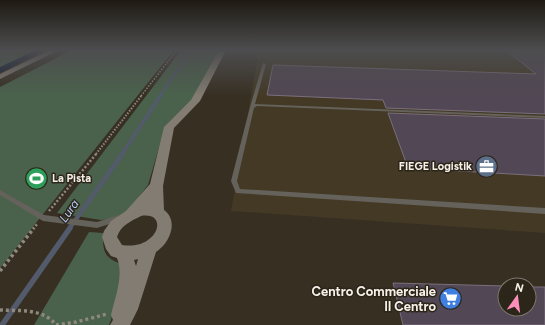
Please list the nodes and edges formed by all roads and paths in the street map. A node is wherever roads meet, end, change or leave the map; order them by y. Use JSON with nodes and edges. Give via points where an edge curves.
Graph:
{"nodes":[{"id":1,"x":25,"y":65,"type":"edge"},
{"id":2,"x":165,"y":65,"type":"edge"},
{"id":3,"x":215,"y":65,"type":"edge"},
{"id":4,"x":264,"y":65,"type":"edge"},
{"id":5,"x":0,"y":77,"type":"edge"},
{"id":6,"x":252,"y":107,"type":"junction"},
{"id":7,"x":545,"y":117,"type":"edge"},
{"id":8,"x":156,"y":186,"type":"junction"},
{"id":9,"x":0,"y":192,"type":"edge"},
{"id":10,"x":545,"y":211,"type":"edge"},
{"id":11,"x":157,"y":212,"type":"junction"},
{"id":12,"x":128,"y":215,"type":"junction"},
{"id":13,"x":46,"y":219,"type":"junction"},
{"id":14,"x":97,"y":224,"type":"junction"},
{"id":15,"x":110,"y":237,"type":"junction"},
{"id":16,"x":149,"y":250,"type":"junction"},
{"id":17,"x":124,"y":254,"type":"junction"},
{"id":18,"x":0,"y":271,"type":"edge"},
{"id":19,"x":0,"y":310,"type":"edge"},
{"id":20,"x":120,"y":321,"type":"edge"},
{"id":21,"x":55,"y":325,"type":"edge"}],
"edges":[{"from":1,"to":5,"type":"street"},
{"from":2,"to":13,"type":"path"},
{"from":3,"to":8,"type":"street","via":[[195,101],[169,127]]},
{"from":4,"to":6,"type":"lane"},
{"from":6,"to":7,"type":"lane","via":[[256,105]]},
{"from":6,"to":10,"type":"lane","via":[[234,181],[238,191]]},
{"from":8,"to":11,"type":"street"},
{"from":8,"to":12,"type":"street"},
{"from":9,"to":13,"type":"lane"},
{"from":11,"to":12,"type":"street","via":[[143,210]]},
{"from":11,"to":16,"type":"street","via":[[166,221],[166,228],[163,236]]},
{"from":12,"to":14,"type":"lane"},
{"from":12,"to":15,"type":"street","via":[[115,226]]},
{"from":13,"to":14,"type":"lane"},
{"from":13,"to":18,"type":"path"},
{"from":14,"to":15,"type":"lane"},
{"from":15,"to":17,"type":"street","via":[[112,248]]},
{"from":16,"to":17,"type":"street"},
{"from":16,"to":20,"type":"street","via":[[129,309]]},
{"from":17,"to":20,"type":"street","via":[[128,266]]},
{"from":19,"to":21,"type":"path","via":[[49,315]]},
{"from":20,"to":21,"type":"path","via":[[111,313]]}]}
